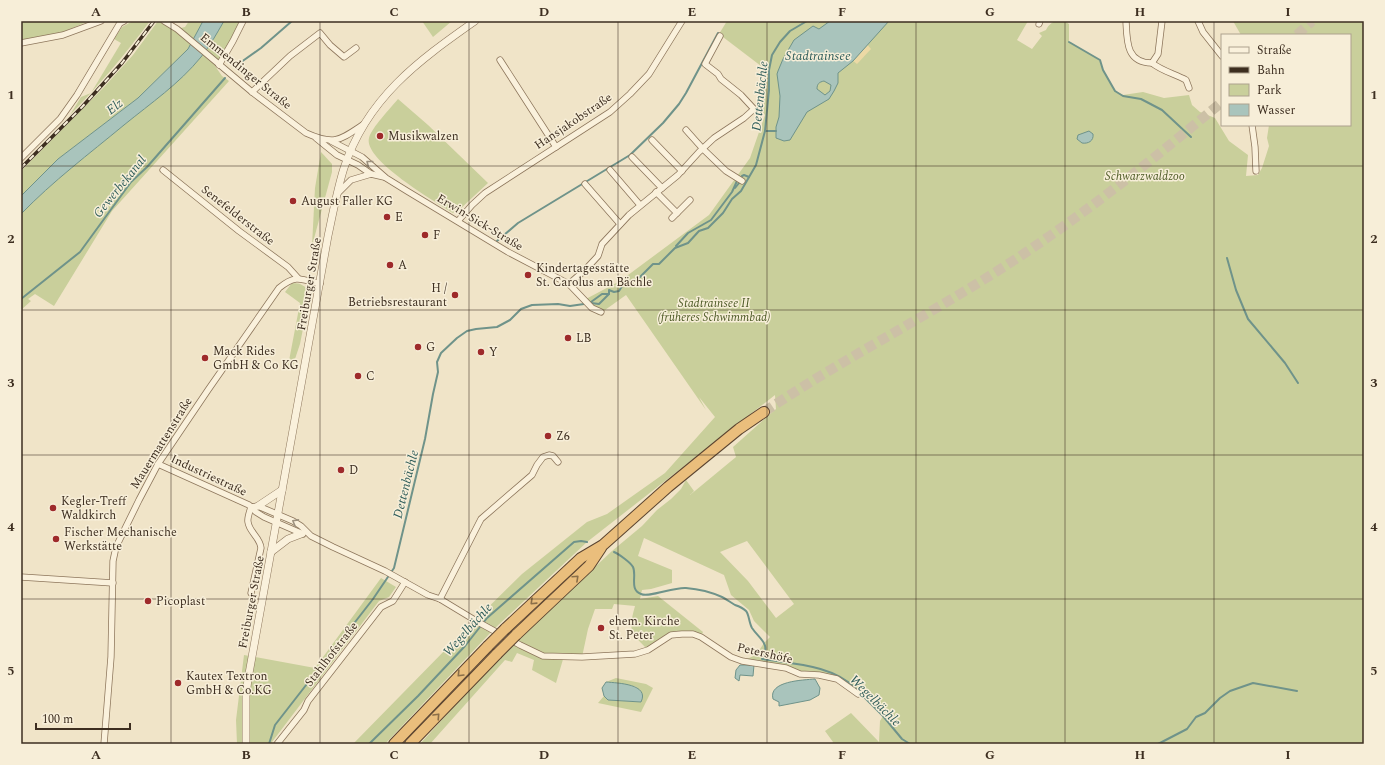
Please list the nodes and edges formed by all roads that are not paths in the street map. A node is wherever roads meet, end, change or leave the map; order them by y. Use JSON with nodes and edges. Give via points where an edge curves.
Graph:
{"nodes":[{"id":1,"x":101,"y":21,"type":"edge"},
{"id":2,"x":113,"y":21,"type":"edge"},
{"id":3,"x":164,"y":21,"type":"edge"},
{"id":4,"x":243,"y":21,"type":"edge"},
{"id":5,"x":475,"y":21,"type":"edge"},
{"id":6,"x":682,"y":21,"type":"edge"},
{"id":7,"x":1126,"y":21,"type":"edge"},
{"id":8,"x":1162,"y":21,"type":"edge"},
{"id":9,"x":1198,"y":21,"type":"edge"},
{"id":10,"x":122,"y":22,"type":"edge"},
{"id":11,"x":720,"y":36,"type":"dead end"},
{"id":12,"x":21,"y":43,"type":"edge"},
{"id":13,"x":356,"y":48,"type":"dead end"},
{"id":14,"x":1221,"y":55,"type":"edge"},
{"id":15,"x":500,"y":60,"type":"dead end"},
{"id":16,"x":1152,"y":63,"type":"junction"},
{"id":17,"x":219,"y":65,"type":"junction"},
{"id":18,"x":1189,"y":88,"type":"dead end"},
{"id":19,"x":252,"y":92,"type":"junction"},
{"id":20,"x":365,"y":124,"type":"junction"},
{"id":21,"x":1252,"y":126,"type":"edge"},
{"id":22,"x":686,"y":130,"type":"dead end"},
{"id":23,"x":315,"y":137,"type":"junction"},
{"id":24,"x":652,"y":140,"type":"dead end"},
{"id":25,"x":331,"y":141,"type":"junction"},
{"id":26,"x":556,"y":147,"type":"junction"},
{"id":27,"x":703,"y":149,"type":"junction"},
{"id":28,"x":351,"y":151,"type":"junction"},
{"id":29,"x":632,"y":157,"type":"dead end"},
{"id":30,"x":21,"y":158,"type":"edge"},
{"id":31,"x":347,"y":160,"type":"junction"},
{"id":32,"x":163,"y":170,"type":"dead end"},
{"id":33,"x":610,"y":170,"type":"dead end"},
{"id":34,"x":682,"y":171,"type":"junction"},
{"id":35,"x":1256,"y":171,"type":"dead end"},
{"id":36,"x":372,"y":174,"type":"junction"},
{"id":37,"x":386,"y":178,"type":"junction"},
{"id":38,"x":742,"y":181,"type":"dead end"},
{"id":39,"x":585,"y":184,"type":"dead end"},
{"id":40,"x":659,"y":190,"type":"junction"},
{"id":41,"x":337,"y":193,"type":"junction"},
{"id":42,"x":690,"y":200,"type":"dead end"},
{"id":43,"x":640,"y":205,"type":"junction"},
{"id":44,"x":677,"y":213,"type":"junction"},
{"id":45,"x":672,"y":218,"type":"dead end"},
{"id":46,"x":458,"y":221,"type":"junction"},
{"id":47,"x":620,"y":224,"type":"junction"},
{"id":48,"x":298,"y":278,"type":"junction"},
{"id":49,"x":320,"y":284,"type":"junction"},
{"id":50,"x":569,"y":284,"type":"junction"},
{"id":51,"x":601,"y":312,"type":"dead end"},
{"id":52,"x":764,"y":412,"type":"tunnel mouth"},
{"id":53,"x":558,"y":462,"type":"dead end"},
{"id":54,"x":158,"y":464,"type":"junction"},
{"id":55,"x":282,"y":490,"type":"junction"},
{"id":56,"x":255,"y":506,"type":"junction"},
{"id":57,"x":278,"y":514,"type":"junction"},
{"id":58,"x":276,"y":523,"type":"junction"},
{"id":59,"x":301,"y":534,"type":"junction"},
{"id":60,"x":309,"y":534,"type":"junction"},
{"id":61,"x":603,"y":545,"type":"junction"},
{"id":62,"x":272,"y":552,"type":"junction"},
{"id":63,"x":21,"y":577,"type":"edge"},
{"id":64,"x":405,"y":582,"type":"junction"},
{"id":65,"x":113,"y":583,"type":"junction"},
{"id":66,"x":251,"y":593,"type":"dead end"},
{"id":67,"x":440,"y":599,"type":"junction"},
{"id":68,"x":858,"y":694,"type":"dead end"},
{"id":69,"x":104,"y":744,"type":"edge"},
{"id":70,"x":246,"y":744,"type":"edge"},
{"id":71,"x":277,"y":744,"type":"edge"},
{"id":72,"x":394,"y":744,"type":"edge"},
{"id":73,"x":410,"y":744,"type":"edge"}],
"edges":[{"from":1,"to":12,"type":"street","via":[[63,35]]},
{"from":2,"to":10,"type":"street"},
{"from":3,"to":17,"type":"street","name":"Emmendinger Straße"},
{"from":4,"to":17,"type":"street"},
{"from":5,"to":20,"type":"street","name":"Freiburger Straße","via":[[430,53],[406,74],[382,98]]},
{"from":6,"to":26,"type":"street","name":"Hansjakobstraße","via":[[649,74],[630,94],[610,112]]},
{"from":7,"to":16,"type":"street","via":[[1128,43],[1134,58],[1144,63]]},
{"from":8,"to":16,"type":"street","via":[[1158,54]]},
{"from":9,"to":14,"type":"street","via":[[1203,32]]},
{"from":10,"to":30,"type":"street","via":[[60,119]]},
{"from":11,"to":27,"type":"street","via":[[705,64],[754,109]]},
{"from":13,"to":19,"type":"street","via":[[344,56],[320,33],[290,56]]},
{"from":15,"to":26,"type":"street"},
{"from":16,"to":18,"type":"street","via":[[1186,80]]},
{"from":17,"to":19,"type":"street","name":"Emmendinger Straße"},
{"from":19,"to":23,"type":"street","name":"Emmendinger Straße"},
{"from":20,"to":25,"type":"street","via":[[344,137]]},
{"from":20,"to":28,"type":"street","name":"Freiburger Straße"},
{"from":21,"to":35,"type":"street"},
{"from":22,"to":27,"type":"street"},
{"from":23,"to":25,"type":"street","name":"Emmendinger Straße"},
{"from":23,"to":31,"type":"street","name":"Emmendinger Straße","via":[[337,156]]},
{"from":24,"to":34,"type":"street"},
{"from":25,"to":28,"type":"street","name":"Emmendinger Straße"},
{"from":26,"to":46,"type":"street","name":"Hansjakobstraße","via":[[485,193]]},
{"from":27,"to":34,"type":"street"},
{"from":27,"to":38,"type":"street","via":[[726,171]]},
{"from":28,"to":31,"type":"street","name":"Freiburger Straße"},
{"from":37,"to":28,"type":"street","name":"Erwin-Sick-Straße","one_way":true},
{"from":29,"to":40,"type":"street"},
{"from":31,"to":36,"type":"street","name":"Erwin-Sick-Straße"},
{"from":31,"to":41,"type":"street","name":"Freiburger Straße"},
{"from":32,"to":48,"type":"street","name":"Senefelderstraße","via":[[239,232],[288,267]]},
{"from":33,"to":43,"type":"street"},
{"from":34,"to":40,"type":"street"},
{"from":36,"to":37,"type":"street","name":"Erwin-Sick-Straße"},
{"from":36,"to":41,"type":"street","via":[[351,180]]},
{"from":37,"to":46,"type":"street","name":"Erwin-Sick-Straße"},
{"from":39,"to":47,"type":"street"},
{"from":40,"to":43,"type":"street"},
{"from":40,"to":44,"type":"street"},
{"from":41,"to":49,"type":"street","name":"Freiburger Straße"},
{"from":42,"to":44,"type":"street"},
{"from":43,"to":47,"type":"street"},
{"from":44,"to":45,"type":"street"},
{"from":46,"to":50,"type":"street","name":"Erwin-Sick-Straße"},
{"from":47,"to":50,"type":"street","via":[[602,244],[598,256]]},
{"from":48,"to":49,"type":"street"},
{"from":48,"to":54,"type":"street","name":"Mauermattenstraße","via":[[279,288]]},
{"from":49,"to":55,"type":"street","name":"Freiburger Straße"},
{"from":50,"to":51,"type":"street","name":"Erwin-Sick-Straße","via":[[592,308]]},
{"from":52,"to":61,"type":"highway","via":[[668,487]]},
{"from":53,"to":67,"type":"street","via":[[553,456],[543,457],[532,475],[481,519]]},
{"from":54,"to":56,"type":"street","name":"Industriestraße"},
{"from":54,"to":65,"type":"street","name":"Mauermattenstraße","via":[[116,547]]},
{"from":55,"to":56,"type":"street"},
{"from":55,"to":57,"type":"street","name":"Freiburger Straße"},
{"from":56,"to":57,"type":"street","name":"Industriestraße"},
{"from":56,"to":58,"type":"street","name":"Industriestraße","via":[[256,512]]},
{"from":56,"to":66,"type":"street","name":"Industriestraße","via":[[248,522],[260,542],[260,548]]},
{"from":57,"to":58,"type":"street","name":"Freiburger Straße"},
{"from":60,"to":57,"type":"street","one_way":true,"via":[[301,526]]},
{"from":58,"to":59,"type":"street"},
{"from":58,"to":62,"type":"street","name":"Freiburger Straße"},
{"from":59,"to":60,"type":"street"},
{"from":59,"to":62,"type":"street","via":[[288,539]]},
{"from":60,"to":64,"type":"street"},
{"from":61,"to":72,"type":"highway","one_way":true,"bridge":true,"via":[[581,558],[505,629]]},
{"from":73,"to":61,"type":"highway","one_way":true,"bridge":true,"via":[[497,654],[588,566]]},
{"from":62,"to":70,"type":"street","name":"Freiburger Straße","via":[[248,679]]},
{"from":63,"to":65,"type":"street"},
{"from":64,"to":67,"type":"street"},
{"from":64,"to":71,"type":"street","name":"Stahlhofstraße","via":[[393,601],[381,607]]},
{"from":65,"to":69,"type":"street","name":"Mauermattenstraße","via":[[111,657]]},
{"from":67,"to":68,"type":"street","name":"Petershöfe","via":[[543,656],[635,654],[648,650],[671,635],[693,634],[731,657],[786,668],[800,674],[837,679]]}]}
